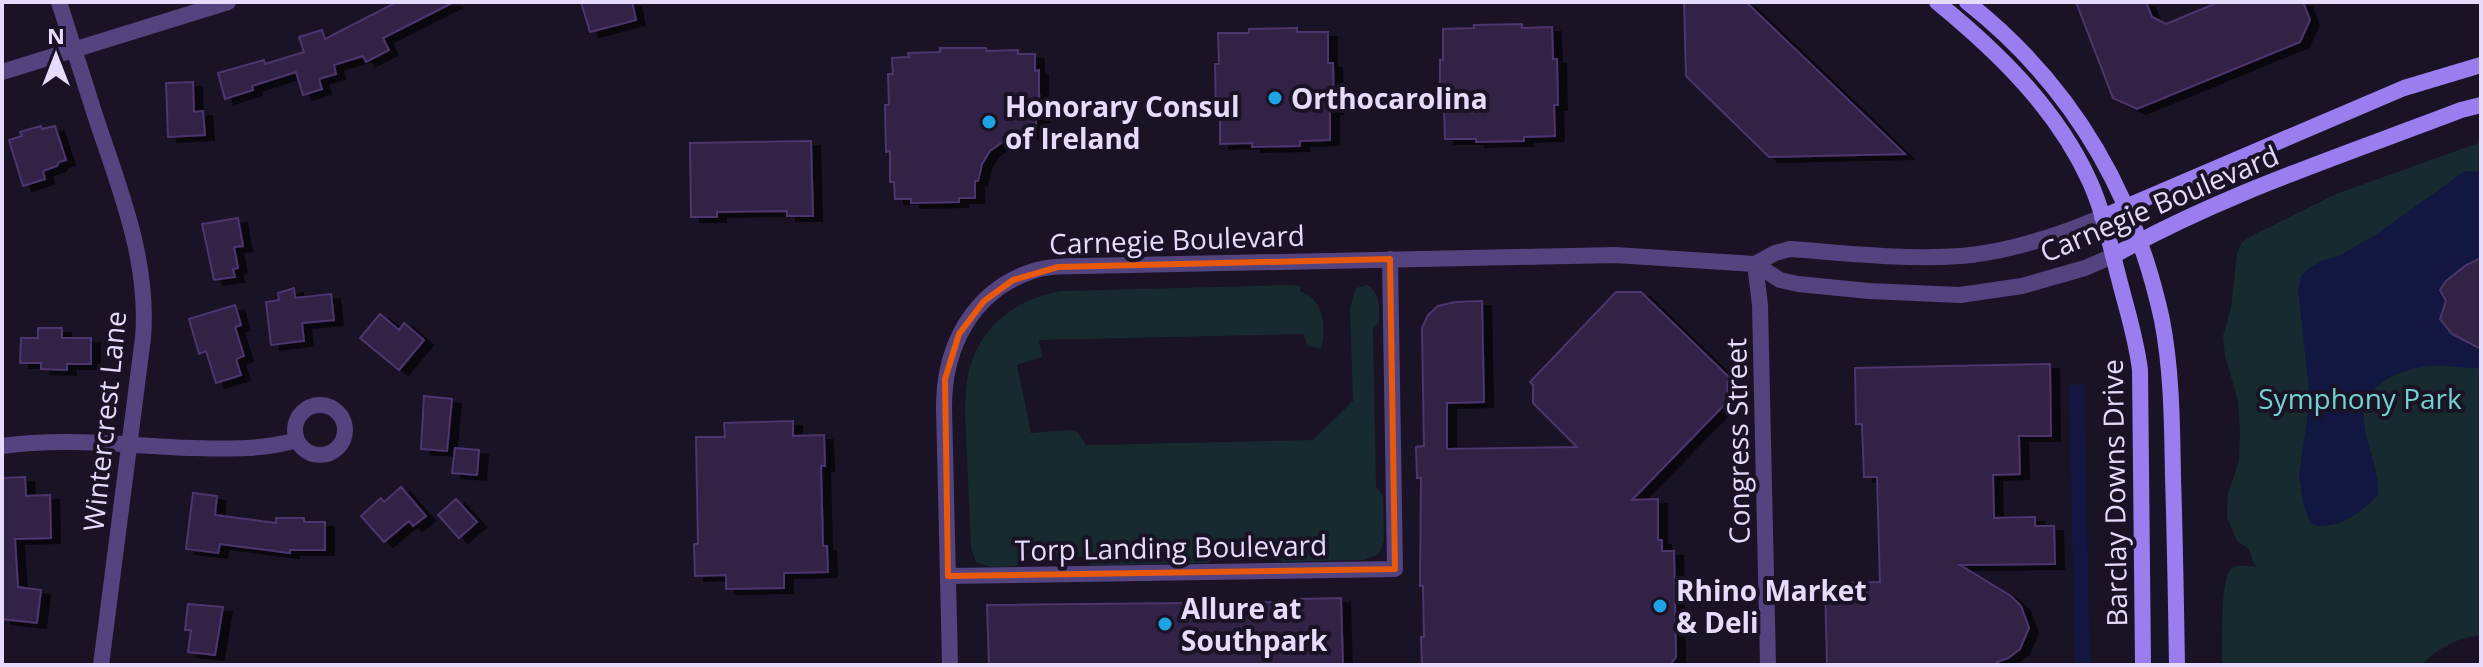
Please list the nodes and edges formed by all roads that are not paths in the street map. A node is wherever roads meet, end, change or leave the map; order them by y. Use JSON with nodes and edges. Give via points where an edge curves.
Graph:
{"nodes":[{"id":1,"x":59,"y":2,"type":"edge"},
{"id":2,"x":228,"y":2,"type":"edge"},
{"id":3,"x":1937,"y":2,"type":"edge"},
{"id":4,"x":1967,"y":2,"type":"edge"},
{"id":5,"x":74,"y":50,"type":"junction"},
{"id":6,"x":2481,"y":65,"type":"edge"},
{"id":7,"x":2,"y":72,"type":"edge"},
{"id":8,"x":2481,"y":105,"type":"edge"},
{"id":9,"x":2126,"y":207,"type":"junction"},
{"id":10,"x":2102,"y":217,"type":"junction"},
{"id":11,"x":2138,"y":242,"type":"junction"},
{"id":12,"x":2113,"y":256,"type":"junction"},
{"id":13,"x":1390,"y":259,"type":"junction"},
{"id":14,"x":1755,"y":264,"type":"junction"},
{"id":15,"x":297,"y":440,"type":"dead end"},
{"id":16,"x":129,"y":445,"type":"junction"},
{"id":17,"x":2,"y":446,"type":"edge"},
{"id":18,"x":948,"y":576,"type":"junction"},
{"id":19,"x":101,"y":665,"type":"edge"},
{"id":20,"x":950,"y":665,"type":"edge"},
{"id":21,"x":1768,"y":665,"type":"edge"},
{"id":22,"x":2143,"y":665,"type":"edge"},
{"id":23,"x":2177,"y":665,"type":"edge"}],
"edges":[{"from":1,"to":5,"type":"street","name":"Wintercrest Lane"},
{"from":2,"to":5,"type":"street"},
{"from":3,"to":10,"type":"street","name":"Barclay Downs Drive","via":[[2044,106],[2079,158]]},
{"from":4,"to":9,"type":"street","name":"Barclay Downs Drive","via":[[2010,38],[2057,90],[2090,135]]},
{"from":5,"to":7,"type":"street"},
{"from":5,"to":16,"type":"street","name":"Wintercrest Lane","via":[[129,219],[143,283],[144,323]]},
{"from":6,"to":9,"type":"street","name":"Carnegie Boulevard","via":[[2404,88]]},
{"from":8,"to":11,"type":"street","name":"Carnegie Boulevard","via":[[2283,178]]},
{"from":9,"to":10,"type":"street","name":"Carnegie Boulevard"},
{"from":9,"to":11,"type":"street","name":"Barclay Downs Drive"},
{"from":10,"to":12,"type":"street","name":"Barclay Downs Drive"},
{"from":10,"to":14,"type":"street","name":"Carnegie Boulevard","via":[[2040,240],[1979,254],[1790,249]]},
{"from":11,"to":12,"type":"street","name":"Carnegie Boulevard"},
{"from":11,"to":23,"type":"street","name":"Barclay Downs Drive","via":[[2162,321],[2170,388]]},
{"from":12,"to":14,"type":"street","name":"Carnegie Boulevard","via":[[2022,286],[1960,295],[1798,284]]},
{"from":12,"to":22,"type":"street","name":"Barclay Downs Drive","via":[[2140,370]]},
{"from":13,"to":14,"type":"street","name":"Carnegie Boulevard","via":[[1615,255]]},
{"from":13,"to":18,"type":"street","name":"Carnegie Boulevard","via":[[1058,267],[1034,271],[1003,286],[967,321],[946,369]]},
{"from":13,"to":18,"type":"street","name":"Torp Landing Boulevard","via":[[1395,569]]},
{"from":14,"to":21,"type":"street","name":"Congress Street"},
{"from":15,"to":16,"type":"street","via":[[242,449]]},
{"from":16,"to":17,"type":"street","via":[[54,441]]},
{"from":16,"to":19,"type":"street","name":"Wintercrest Lane"},
{"from":18,"to":20,"type":"street","name":"Carnegie Boulevard"}]}
